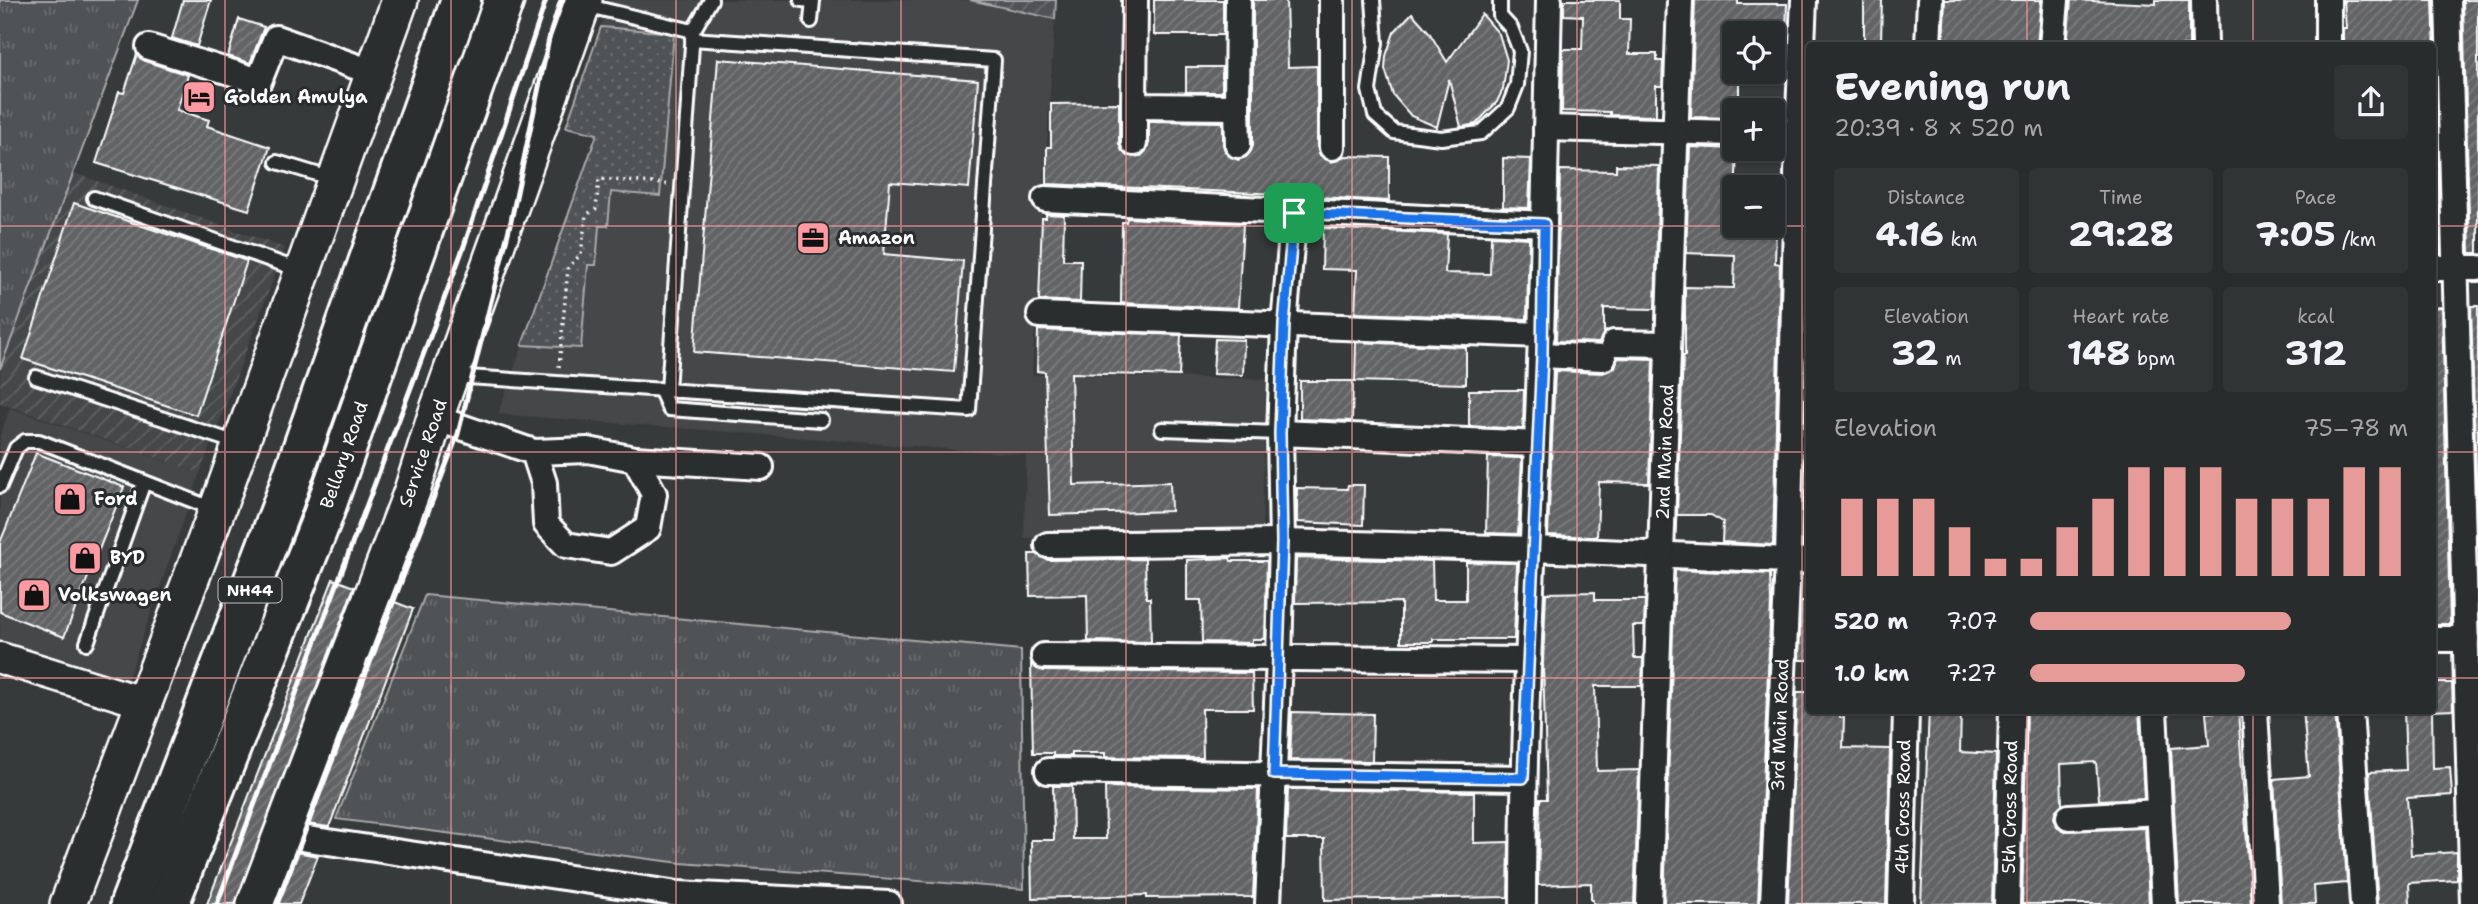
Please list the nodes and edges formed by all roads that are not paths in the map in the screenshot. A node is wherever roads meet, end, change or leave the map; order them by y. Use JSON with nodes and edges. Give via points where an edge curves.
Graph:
{"nodes":[{"id":1,"x":400,"y":0,"type":"edge"},
{"id":2,"x":461,"y":0,"type":"edge"},
{"id":3,"x":504,"y":0,"type":"edge"},
{"id":4,"x":711,"y":0,"type":"edge"},
{"id":5,"x":801,"y":0,"type":"edge"},
{"id":6,"x":1135,"y":0,"type":"edge"},
{"id":7,"x":1238,"y":0,"type":"edge"},
{"id":8,"x":1332,"y":0,"type":"edge"},
{"id":9,"x":1373,"y":0,"type":"edge"},
{"id":10,"x":1500,"y":0,"type":"edge"},
{"id":11,"x":1549,"y":0,"type":"edge"},
{"id":12,"x":1679,"y":0,"type":"edge"},
{"id":13,"x":1804,"y":0,"type":"edge"},
{"id":14,"x":1930,"y":0,"type":"edge"},
{"id":15,"x":2056,"y":0,"type":"edge"},
{"id":16,"x":2204,"y":0,"type":"edge"},
{"id":17,"x":2328,"y":0,"type":"edge"},
{"id":18,"x":2448,"y":0,"type":"edge"},
{"id":19,"x":584,"y":2,"type":"edge"},
{"id":20,"x":811,"y":21,"type":"dead end"},
{"id":21,"x":692,"y":35,"type":"junction"},
{"id":22,"x":1928,"y":42,"type":"edge"},
{"id":23,"x":2052,"y":42,"type":"edge"},
{"id":24,"x":2205,"y":42,"type":"edge"},
{"id":25,"x":2329,"y":42,"type":"edge"},
{"id":26,"x":149,"y":47,"type":"dead end"},
{"id":27,"x":374,"y":74,"type":"junction"},
{"id":28,"x":1134,"y":106,"type":"junction"},
{"id":29,"x":1237,"y":107,"type":"junction"},
{"id":30,"x":1546,"y":128,"type":"junction"},
{"id":31,"x":1674,"y":131,"type":"junction"},
{"id":32,"x":1722,"y":133,"type":"edge"},
{"id":33,"x":1785,"y":134,"type":"edge"},
{"id":34,"x":1804,"y":134,"type":"edge"},
{"id":35,"x":1134,"y":143,"type":"dead end"},
{"id":36,"x":1238,"y":145,"type":"dead end"},
{"id":37,"x":1332,"y":147,"type":"dead end"},
{"id":38,"x":277,"y":162,"type":"dead end"},
{"id":39,"x":336,"y":180,"type":"junction"},
{"id":40,"x":94,"y":198,"type":"dead end"},
{"id":41,"x":1045,"y":200,"type":"dead end"},
{"id":42,"x":1294,"y":213,"type":"junction"},
{"id":43,"x":1544,"y":224,"type":"junction"},
{"id":44,"x":2455,"y":268,"type":"edge"},
{"id":45,"x":303,"y":272,"type":"junction"},
{"id":46,"x":1040,"y":315,"type":"dead end"},
{"id":47,"x":1284,"y":324,"type":"junction"},
{"id":48,"x":1668,"y":344,"type":"junction"},
{"id":49,"x":1542,"y":345,"type":"junction"},
{"id":50,"x":450,"y":376,"type":"junction"},
{"id":51,"x":36,"y":377,"type":"dead end"},
{"id":52,"x":664,"y":390,"type":"junction"},
{"id":53,"x":435,"y":418,"type":"junction"},
{"id":54,"x":821,"y":420,"type":"dead end"},
{"id":55,"x":1162,"y":429,"type":"dead end"},
{"id":56,"x":1280,"y":433,"type":"junction"},
{"id":57,"x":241,"y":444,"type":"junction"},
{"id":58,"x":1538,"y":444,"type":"junction"},
{"id":59,"x":534,"y":452,"type":"junction"},
{"id":60,"x":635,"y":459,"type":"junction"},
{"id":61,"x":761,"y":467,"type":"dead end"},
{"id":62,"x":144,"y":482,"type":"junction"},
{"id":63,"x":0,"y":486,"type":"edge"},
{"id":64,"x":217,"y":510,"type":"junction"},
{"id":65,"x":1282,"y":542,"type":"junction"},
{"id":66,"x":1048,"y":545,"type":"dead end"},
{"id":67,"x":1534,"y":549,"type":"junction"},
{"id":68,"x":1661,"y":555,"type":"junction"},
{"id":69,"x":1799,"y":560,"type":"edge"},
{"id":70,"x":2436,"y":639,"type":"edge"},
{"id":71,"x":2466,"y":639,"type":"junction"},
{"id":72,"x":87,"y":643,"type":"dead end"},
{"id":73,"x":1044,"y":656,"type":"dead end"},
{"id":74,"x":0,"y":658,"type":"edge"},
{"id":75,"x":1279,"y":659,"type":"junction"},
{"id":76,"x":1529,"y":660,"type":"junction"},
{"id":77,"x":145,"y":703,"type":"junction"},
{"id":78,"x":1906,"y":714,"type":"edge"},
{"id":79,"x":2012,"y":714,"type":"edge"},
{"id":80,"x":2154,"y":714,"type":"edge"},
{"id":81,"x":2255,"y":714,"type":"edge"},
{"id":82,"x":2350,"y":714,"type":"edge"},
{"id":83,"x":1048,"y":771,"type":"dead end"},
{"id":84,"x":1274,"y":774,"type":"junction"},
{"id":85,"x":1523,"y":778,"type":"junction"},
{"id":86,"x":2159,"y":812,"type":"junction"},
{"id":87,"x":2069,"y":817,"type":"dead end"},
{"id":88,"x":281,"y":835,"type":"junction"},
{"id":89,"x":773,"y":901,"type":"edge"},
{"id":90,"x":68,"y":904,"type":"edge"},
{"id":91,"x":130,"y":904,"type":"edge"},
{"id":92,"x":169,"y":904,"type":"edge"},
{"id":93,"x":255,"y":904,"type":"edge"},
{"id":94,"x":860,"y":904,"type":"edge"},
{"id":95,"x":889,"y":904,"type":"edge"},
{"id":96,"x":1268,"y":904,"type":"edge"},
{"id":97,"x":1523,"y":904,"type":"edge"},
{"id":98,"x":1649,"y":904,"type":"edge"},
{"id":99,"x":1773,"y":904,"type":"edge"},
{"id":100,"x":1901,"y":904,"type":"edge"},
{"id":101,"x":2007,"y":904,"type":"edge"},
{"id":102,"x":2164,"y":904,"type":"edge"},
{"id":103,"x":2266,"y":904,"type":"edge"},
{"id":104,"x":2363,"y":904,"type":"edge"},
{"id":105,"x":2473,"y":904,"type":"edge"}],
"edges":[{"from":1,"to":27,"type":"main road"},
{"from":2,"to":91,"type":"highway","number":"NH44","via":[[282,506]]},
{"from":3,"to":92,"type":"highway","name":"Bellary Road","number":"NH44","via":[[321,521]]},
{"from":4,"to":21,"type":"lane"},
{"from":5,"to":20,"type":"lane","via":[[813,1]]},
{"from":6,"to":28,"type":"street"},
{"from":7,"to":29,"type":"street"},
{"from":8,"to":37,"type":"street"},
{"from":9,"to":10,"type":"lane","via":[[1376,43],[1369,90],[1374,115],[1394,132],[1441,138],[1481,134],[1508,108],[1517,85],[1520,51],[1511,28],[1500,16]]},
{"from":11,"to":30,"type":"street"},
{"from":12,"to":31,"type":"street","name":"2nd Main Road"},
{"from":13,"to":34,"type":"street","name":"3rd Main Road"},
{"from":14,"to":22,"type":"street"},
{"from":15,"to":23,"type":"street"},
{"from":16,"to":24,"type":"street"},
{"from":17,"to":25,"type":"street"},
{"from":18,"to":44,"type":"street"},
{"from":19,"to":21,"type":"lane"},
{"from":19,"to":50,"type":"main road","name":"Service Road"},
{"from":21,"to":52,"type":"lane"},
{"from":21,"to":52,"type":"lane","via":[[994,60],[970,410]]},
{"from":26,"to":27,"type":"street","via":[[259,81],[276,38]]},
{"from":27,"to":39,"type":"main road"},
{"from":28,"to":29,"type":"street"},
{"from":28,"to":35,"type":"street"},
{"from":29,"to":36,"type":"street"},
{"from":30,"to":31,"type":"street"},
{"from":30,"to":43,"type":"street"},
{"from":31,"to":32,"type":"street"},
{"from":31,"to":48,"type":"street","name":"2nd Main Road"},
{"from":33,"to":34,"type":"street"},
{"from":34,"to":69,"type":"street","name":"3rd Main Road"},
{"from":38,"to":39,"type":"lane"},
{"from":39,"to":45,"type":"main road"},
{"from":40,"to":45,"type":"lane"},
{"from":41,"to":42,"type":"street"},
{"from":42,"to":43,"type":"street"},
{"from":42,"to":47,"type":"street"},
{"from":43,"to":49,"type":"street"},
{"from":44,"to":71,"type":"street"},
{"from":45,"to":57,"type":"main road"},
{"from":46,"to":47,"type":"street"},
{"from":47,"to":49,"type":"street"},
{"from":47,"to":56,"type":"street"},
{"from":48,"to":49,"type":"street","via":[[1608,351]]},
{"from":48,"to":68,"type":"street","name":"2nd Main Road"},
{"from":49,"to":58,"type":"street"},
{"from":50,"to":52,"type":"lane"},
{"from":50,"to":53,"type":"main road","name":"Service Road"},
{"from":51,"to":57,"type":"lane"},
{"from":52,"to":54,"type":"lane","via":[[669,409]]},
{"from":53,"to":59,"type":"street"},
{"from":53,"to":88,"type":"main road","name":"Service Road","via":[[412,491]]},
{"from":55,"to":56,"type":"lane"},
{"from":56,"to":58,"type":"street"},
{"from":56,"to":65,"type":"street"},
{"from":57,"to":64,"type":"main road"},
{"from":58,"to":67,"type":"street"},
{"from":59,"to":60,"type":"street","via":[[588,450]]},
{"from":59,"to":60,"type":"street","via":[[544,484],[546,524],[566,545],[611,552],[648,528],[654,494]]},
{"from":60,"to":61,"type":"street"},
{"from":62,"to":63,"type":"lane","via":[[39,442],[25,441],[16,448]]},
{"from":62,"to":64,"type":"lane"},
{"from":62,"to":72,"type":"lane"},
{"from":64,"to":77,"type":"main road"},
{"from":65,"to":66,"type":"street"},
{"from":65,"to":67,"type":"street"},
{"from":65,"to":75,"type":"street"},
{"from":67,"to":68,"type":"street"},
{"from":67,"to":76,"type":"street"},
{"from":68,"to":69,"type":"street"},
{"from":68,"to":98,"type":"street","name":"2nd Main Road"},
{"from":69,"to":99,"type":"street","name":"3rd Main Road"},
{"from":70,"to":71,"type":"street"},
{"from":71,"to":105,"type":"street"},
{"from":73,"to":75,"type":"street"},
{"from":74,"to":77,"type":"street"},
{"from":75,"to":76,"type":"street"},
{"from":75,"to":84,"type":"street"},
{"from":76,"to":85,"type":"street"},
{"from":77,"to":90,"type":"main road"},
{"from":78,"to":100,"type":"street","name":"4th Cross Road"},
{"from":79,"to":101,"type":"street","name":"5th Cross Road"},
{"from":80,"to":86,"type":"street"},
{"from":81,"to":103,"type":"street"},
{"from":82,"to":104,"type":"street"},
{"from":83,"to":84,"type":"street"},
{"from":84,"to":85,"type":"street"},
{"from":84,"to":96,"type":"street"},
{"from":85,"to":97,"type":"street"},
{"from":86,"to":87,"type":"street"},
{"from":86,"to":102,"type":"street"},
{"from":88,"to":89,"type":"street","via":[[678,894]]},
{"from":88,"to":93,"type":"main road","name":"Service Road"},
{"from":89,"to":94,"type":"street"},
{"from":94,"to":95,"type":"street"}]}
